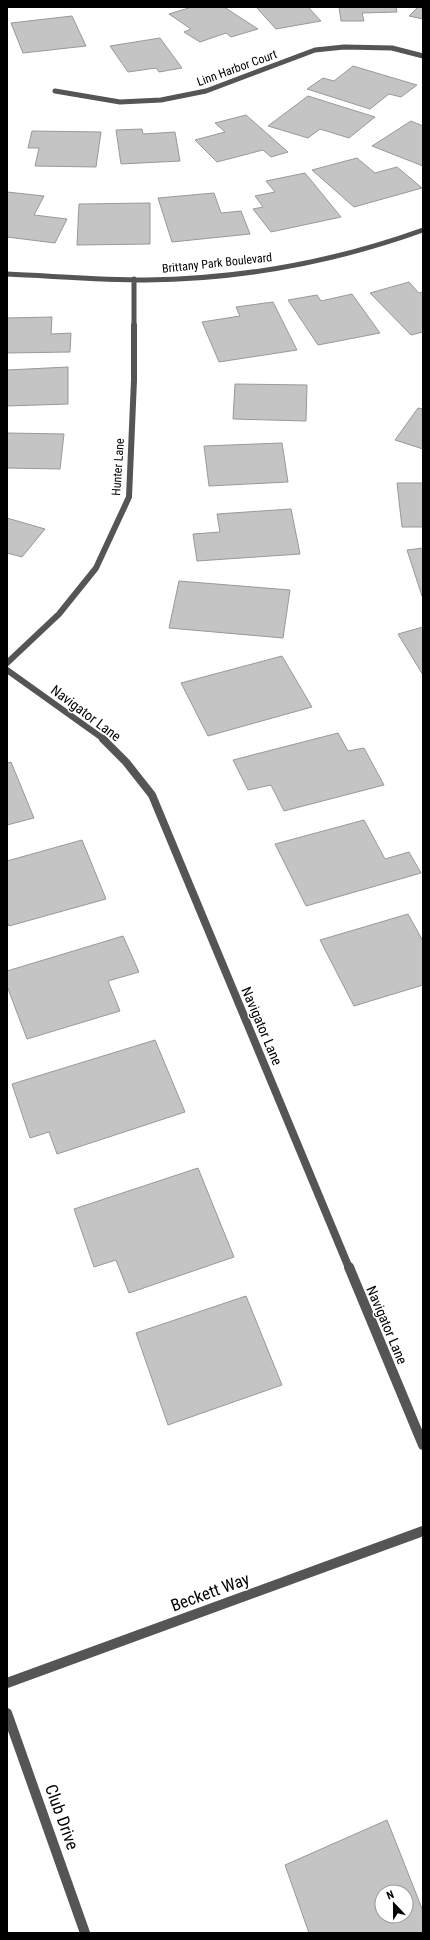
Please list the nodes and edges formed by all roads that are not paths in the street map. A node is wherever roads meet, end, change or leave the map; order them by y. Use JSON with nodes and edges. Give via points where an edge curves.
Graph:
{"nodes":[{"id":1,"x":423,"y":56,"type":"edge"},
{"id":2,"x":55,"y":91,"type":"dead end"},
{"id":3,"x":423,"y":230,"type":"edge"},
{"id":4,"x":7,"y":274,"type":"edge"},
{"id":5,"x":134,"y":279,"type":"junction"},
{"id":6,"x":7,"y":663,"type":"edge"},
{"id":7,"x":7,"y":670,"type":"edge"},
{"id":8,"x":423,"y":1445,"type":"edge"},
{"id":9,"x":423,"y":1531,"type":"edge"},
{"id":10,"x":7,"y":1683,"type":"edge"},
{"id":11,"x":7,"y":1713,"type":"edge"},
{"id":12,"x":85,"y":1933,"type":"edge"}],
"edges":[{"from":1,"to":2,"type":"street","name":"Linn Harbor Court","via":[[392,48],[344,47],[315,50],[206,91],[161,100],[120,102]]},
{"from":3,"to":5,"type":"street","name":"Brittany Park Boulevard","via":[[398,240],[254,272]]},
{"from":4,"to":5,"type":"street","name":"Brittany Park Boulevard"},
{"from":5,"to":6,"type":"street","name":"Hunter Lane","via":[[134,380],[129,497],[96,568],[59,614]]},
{"from":7,"to":8,"type":"street","name":"Navigator Lane","via":[[107,742],[152,795]]},
{"from":9,"to":10,"type":"street","name":"Beckett Way"},
{"from":11,"to":12,"type":"street","name":"Club Drive"}]}
